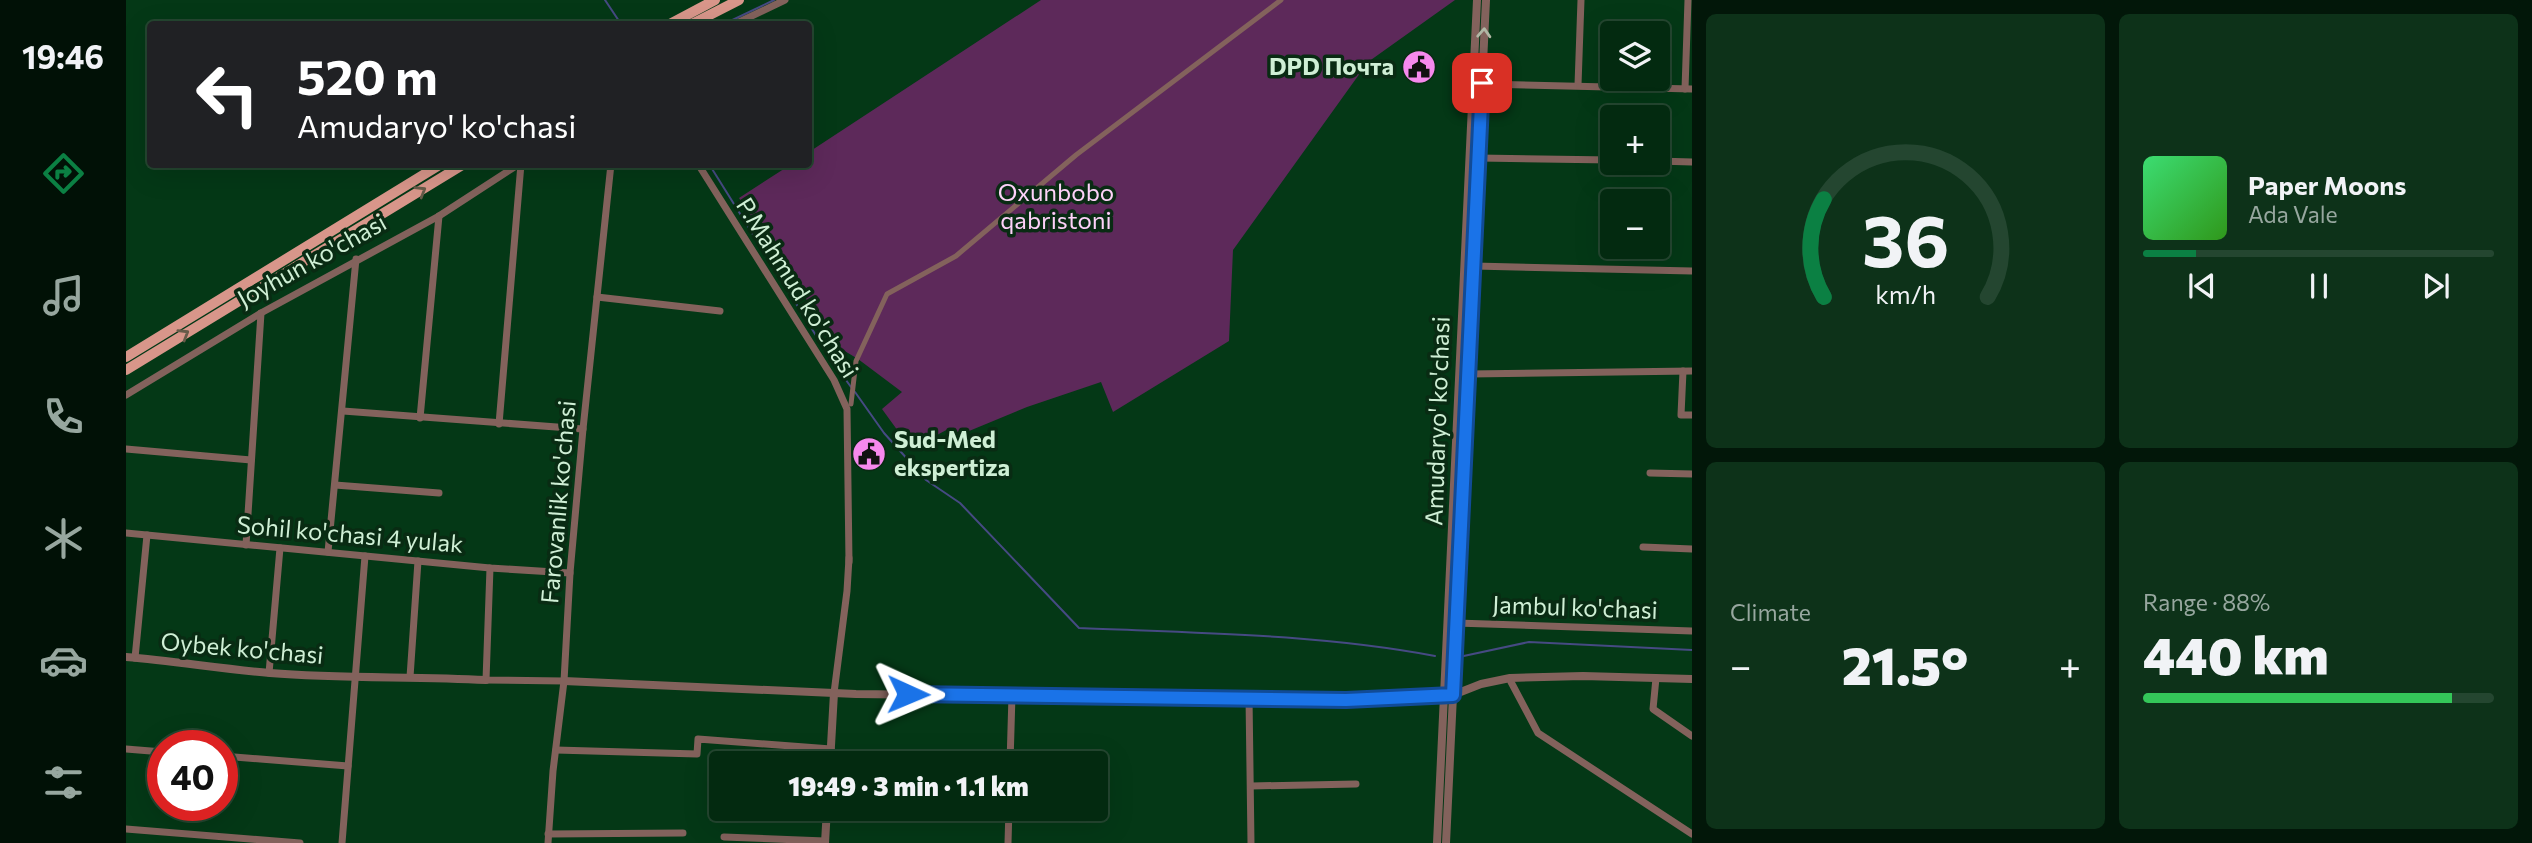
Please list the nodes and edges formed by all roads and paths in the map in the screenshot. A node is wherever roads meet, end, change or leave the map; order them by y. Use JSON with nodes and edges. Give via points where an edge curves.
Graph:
{"nodes":[{"id":1,"x":715,"y":0,"type":"edge"},
{"id":2,"x":739,"y":0,"type":"edge"},
{"id":3,"x":785,"y":0,"type":"edge"},
{"id":4,"x":1280,"y":0,"type":"edge"},
{"id":5,"x":1477,"y":0,"type":"edge"},
{"id":6,"x":1486,"y":0,"type":"edge"},
{"id":7,"x":1581,"y":0,"type":"edge"},
{"id":8,"x":1688,"y":0,"type":"edge"},
{"id":9,"x":676,"y":21,"type":"edge"},
{"id":10,"x":698,"y":21,"type":"edge"},
{"id":11,"x":740,"y":21,"type":"edge"},
{"id":12,"x":1482,"y":83,"type":"junction"},
{"id":13,"x":1578,"y":85,"type":"junction"},
{"id":14,"x":1689,"y":89,"type":"edge"},
{"id":15,"x":1479,"y":158,"type":"junction"},
{"id":16,"x":1600,"y":160,"type":"edge"},
{"id":17,"x":1670,"y":161,"type":"edge"},
{"id":18,"x":1692,"y":162,"type":"edge"},
{"id":19,"x":434,"y":168,"type":"edge"},
{"id":20,"x":457,"y":168,"type":"edge"},
{"id":21,"x":514,"y":168,"type":"edge"},
{"id":22,"x":520,"y":168,"type":"edge"},
{"id":23,"x":611,"y":168,"type":"edge"},
{"id":24,"x":701,"y":168,"type":"edge"},
{"id":25,"x":439,"y":216,"type":"junction"},
{"id":26,"x":356,"y":259,"type":"junction"},
{"id":27,"x":1464,"y":266,"type":"junction"},
{"id":28,"x":1474,"y":266,"type":"junction"},
{"id":29,"x":1692,"y":271,"type":"edge"},
{"id":30,"x":597,"y":297,"type":"junction"},
{"id":31,"x":720,"y":311,"type":"dead end"},
{"id":32,"x":261,"y":313,"type":"junction"},
{"id":33,"x":126,"y":357,"type":"edge"},
{"id":34,"x":126,"y":370,"type":"edge"},
{"id":35,"x":1683,"y":370,"type":"junction"},
{"id":36,"x":1692,"y":371,"type":"edge"},
{"id":37,"x":1469,"y":373,"type":"junction"},
{"id":38,"x":126,"y":395,"type":"edge"},
{"id":39,"x":851,"y":404,"type":"joint"},
{"id":40,"x":343,"y":411,"type":"junction"},
{"id":41,"x":1692,"y":415,"type":"edge"},
{"id":42,"x":420,"y":418,"type":"junction"},
{"id":43,"x":499,"y":424,"type":"junction"},
{"id":44,"x":583,"y":429,"type":"junction"},
{"id":45,"x":126,"y":449,"type":"edge"},
{"id":46,"x":251,"y":460,"type":"junction"},
{"id":47,"x":1650,"y":473,"type":"dead end"},
{"id":48,"x":1692,"y":474,"type":"edge"},
{"id":49,"x":335,"y":485,"type":"junction"},
{"id":50,"x":439,"y":493,"type":"dead end"},
{"id":51,"x":126,"y":533,"type":"edge"},
{"id":52,"x":147,"y":535,"type":"junction"},
{"id":53,"x":246,"y":545,"type":"junction"},
{"id":54,"x":1643,"y":547,"type":"dead end"},
{"id":55,"x":280,"y":548,"type":"junction"},
{"id":56,"x":1692,"y":549,"type":"edge"},
{"id":57,"x":328,"y":552,"type":"junction"},
{"id":58,"x":365,"y":556,"type":"junction"},
{"id":59,"x":418,"y":561,"type":"junction"},
{"id":60,"x":849,"y":562,"type":"junction"},
{"id":61,"x":490,"y":568,"type":"junction"},
{"id":62,"x":570,"y":573,"type":"junction"},
{"id":63,"x":1456,"y":623,"type":"junction"},
{"id":64,"x":1692,"y":631,"type":"edge"},
{"id":65,"x":131,"y":657,"type":"edge"},
{"id":66,"x":269,"y":673,"type":"junction"},
{"id":67,"x":410,"y":677,"type":"junction"},
{"id":68,"x":354,"y":678,"type":"junction"},
{"id":69,"x":1656,"y":678,"type":"junction"},
{"id":70,"x":1692,"y":679,"type":"edge"},
{"id":71,"x":486,"y":680,"type":"junction"},
{"id":72,"x":564,"y":681,"type":"junction"},
{"id":73,"x":1511,"y":682,"type":"dead end"},
{"id":74,"x":834,"y":693,"type":"junction"},
{"id":75,"x":1012,"y":695,"type":"junction"},
{"id":76,"x":1449,"y":696,"type":"junction"},
{"id":77,"x":1249,"y":697,"type":"junction"},
{"id":78,"x":1692,"y":736,"type":"edge"},
{"id":79,"x":126,"y":749,"type":"edge"},
{"id":80,"x":831,"y":749,"type":"joint"},
{"id":81,"x":556,"y":750,"type":"junction"},
{"id":82,"x":147,"y":751,"type":"edge"},
{"id":83,"x":1010,"y":751,"type":"edge"},
{"id":84,"x":238,"y":757,"type":"edge"},
{"id":85,"x":348,"y":766,"type":"junction"},
{"id":86,"x":1356,"y":784,"type":"dead end"},
{"id":87,"x":1251,"y":786,"type":"junction"},
{"id":88,"x":826,"y":821,"type":"edge"},
{"id":89,"x":1009,"y":821,"type":"edge"},
{"id":90,"x":126,"y":829,"type":"edge"},
{"id":91,"x":683,"y":833,"type":"dead end"},
{"id":92,"x":1692,"y":834,"type":"edge"},
{"id":93,"x":724,"y":837,"type":"dead end"},
{"id":94,"x":548,"y":839,"type":"edge"},
{"id":95,"x":825,"y":842,"type":"edge"},
{"id":96,"x":300,"y":843,"type":"edge"},
{"id":97,"x":342,"y":843,"type":"edge"},
{"id":98,"x":1009,"y":843,"type":"edge"},
{"id":99,"x":1251,"y":843,"type":"edge"},
{"id":100,"x":1437,"y":843,"type":"edge"},
{"id":101,"x":1446,"y":843,"type":"edge"}],
"edges":[{"from":1,"to":9,"type":"main road"},
{"from":2,"to":10,"type":"main road"},
{"from":3,"to":11,"type":"street"},
{"from":4,"to":39,"type":"street","via":[[1076,155],[956,256],[887,294],[856,361]]},
{"from":5,"to":27,"type":"street","name":"Amudaryo' ko'chasi"},
{"from":12,"to":6,"type":"street","name":"Amudaryo' ko'chasi","one_way":true},
{"from":7,"to":13,"type":"street"},
{"from":8,"to":14,"type":"street"},
{"from":12,"to":13,"type":"street"},
{"from":12,"to":15,"type":"street","name":"Amudaryo' ko'chasi"},
{"from":13,"to":14,"type":"street"},
{"from":15,"to":16,"type":"street"},
{"from":15,"to":28,"type":"street","name":"Amudaryo' ko'chasi"},
{"from":17,"to":18,"type":"street"},
{"from":19,"to":33,"type":"main road","name":"Joyhun ko'chasi"},
{"from":34,"to":20,"type":"main road","name":"Joyhun ko'chasi","one_way":true},
{"from":21,"to":25,"type":"street","name":"Joyhun ko'chasi"},
{"from":22,"to":43,"type":"street"},
{"from":23,"to":30,"type":"street","name":"Farovanlik ko'chasi"},
{"from":24,"to":60,"type":"street","name":"P.Mahmud ko'chasi","via":[[834,380],[847,409]]},
{"from":25,"to":26,"type":"street","name":"Joyhun ko'chasi"},
{"from":25,"to":42,"type":"street"},
{"from":26,"to":32,"type":"street","name":"Joyhun ko'chasi"},
{"from":26,"to":40,"type":"street"},
{"from":27,"to":28,"type":"street"},
{"from":27,"to":76,"type":"street","name":"Amudaryo' ko'chasi"},
{"from":28,"to":29,"type":"street"},
{"from":28,"to":37,"type":"street","name":"Amudaryo' ko'chasi"},
{"from":30,"to":31,"type":"street"},
{"from":30,"to":44,"type":"street","name":"Farovanlik ko'chasi"},
{"from":32,"to":38,"type":"street","name":"Joyhun ko'chasi"},
{"from":32,"to":46,"type":"street"},
{"from":35,"to":36,"type":"street"},
{"from":35,"to":37,"type":"street"},
{"from":35,"to":41,"type":"street","via":[[1681,415]]},
{"from":37,"to":63,"type":"street","name":"Amudaryo' ko'chasi"},
{"from":39,"to":60,"type":"street","name":"P.Mahmud ko'chasi"},
{"from":40,"to":42,"type":"street"},
{"from":40,"to":49,"type":"street"},
{"from":42,"to":43,"type":"street"},
{"from":43,"to":44,"type":"street"},
{"from":44,"to":62,"type":"street","name":"Farovanlik ko'chasi"},
{"from":45,"to":46,"type":"street"},
{"from":46,"to":53,"type":"street"},
{"from":47,"to":48,"type":"street"},
{"from":49,"to":50,"type":"street"},
{"from":49,"to":57,"type":"street"},
{"from":51,"to":52,"type":"street","name":"Sohil ko'chasi 4 yulak"},
{"from":52,"to":53,"type":"street","name":"Sohil ko'chasi 4 yulak"},
{"from":52,"to":65,"type":"street"},
{"from":53,"to":55,"type":"street","name":"Sohil ko'chasi 4 yulak"},
{"from":54,"to":56,"type":"street"},
{"from":55,"to":57,"type":"street","name":"Sohil ko'chasi 4 yulak"},
{"from":55,"to":66,"type":"street"},
{"from":57,"to":58,"type":"street","name":"Sohil ko'chasi 4 yulak"},
{"from":58,"to":59,"type":"street","name":"Sohil ko'chasi 4 yulak"},
{"from":58,"to":68,"type":"street","name":"Oybek ko'chasi"},
{"from":59,"to":61,"type":"street","name":"Sohil ko'chasi 4 yulak"},
{"from":59,"to":67,"type":"street"},
{"from":60,"to":74,"type":"street","name":"P.Mahmud ko'chasi"},
{"from":61,"to":62,"type":"street","name":"Sohil ko'chasi 4 yulak"},
{"from":61,"to":71,"type":"street"},
{"from":62,"to":72,"type":"street","name":"Farovanlik ko'chasi"},
{"from":63,"to":64,"type":"street","name":"Jambul ko'chasi"},
{"from":63,"to":76,"type":"street","name":"Amudaryo' ko'chasi"},
{"from":65,"to":66,"type":"street","name":"Oybek ko'chasi"},
{"from":66,"to":68,"type":"street","name":"Oybek ko'chasi"},
{"from":67,"to":68,"type":"street","name":"Oybek ko'chasi"},
{"from":67,"to":71,"type":"street","name":"Oybek ko'chasi"},
{"from":68,"to":85,"type":"street"},
{"from":69,"to":70,"type":"street"},
{"from":69,"to":76,"type":"street","via":[[1510,678]]},
{"from":69,"to":78,"type":"street","via":[[1653,709]]},
{"from":71,"to":72,"type":"street","name":"Oybek ko'chasi"},
{"from":72,"to":74,"type":"street"},
{"from":72,"to":81,"type":"street","name":"Farovanlik ko'chasi"},
{"from":73,"to":92,"type":"street","via":[[1538,733]]},
{"from":74,"to":75,"type":"street"},
{"from":74,"to":80,"type":"street","name":"P.Mahmud ko'chasi"},
{"from":75,"to":77,"type":"street"},
{"from":75,"to":83,"type":"street"},
{"from":76,"to":77,"type":"street"},
{"from":76,"to":100,"type":"street","name":"Amudaryo' ko'chasi"},
{"from":76,"to":101,"type":"street","name":"Amudaryo' ko'chasi"},
{"from":77,"to":87,"type":"street"},
{"from":79,"to":82,"type":"street"},
{"from":80,"to":81,"type":"street","via":[[698,739],[697,754]]},
{"from":81,"to":94,"type":"street","name":"Farovanlik ko'chasi"},
{"from":84,"to":85,"type":"street"},
{"from":85,"to":97,"type":"street"},
{"from":86,"to":87,"type":"street"},
{"from":87,"to":99,"type":"street"},
{"from":88,"to":95,"type":"street"},
{"from":89,"to":98,"type":"street"},
{"from":90,"to":96,"type":"street"},
{"from":91,"to":94,"type":"street"},
{"from":93,"to":95,"type":"street"}]}
